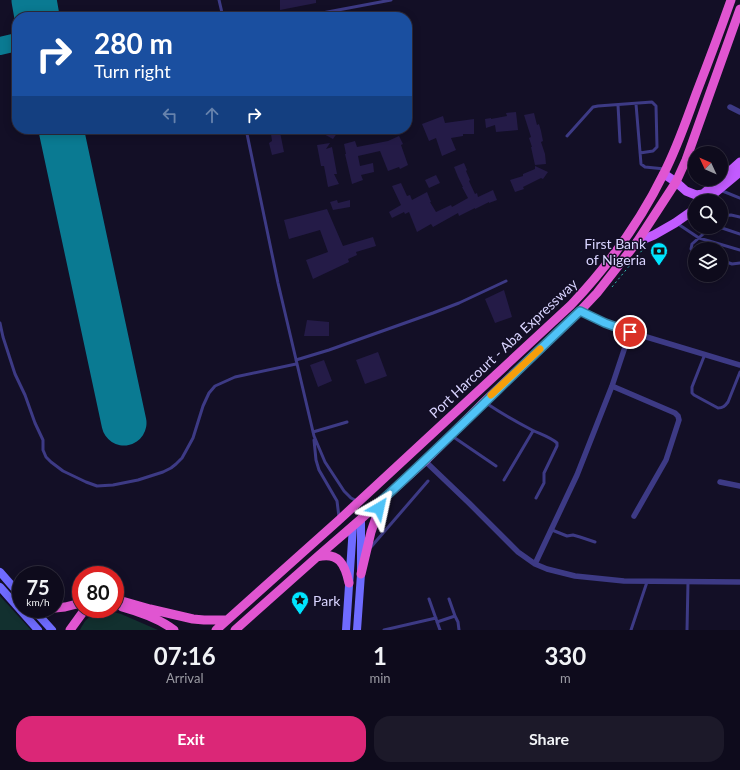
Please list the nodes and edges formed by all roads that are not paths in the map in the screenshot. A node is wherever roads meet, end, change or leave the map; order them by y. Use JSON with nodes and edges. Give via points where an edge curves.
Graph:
{"nodes":[{"id":1,"x":220,"y":0,"type":"edge"},
{"id":2,"x":391,"y":0,"type":"edge"},
{"id":3,"x":732,"y":0,"type":"edge"},
{"id":4,"x":740,"y":9,"type":"edge"},
{"id":5,"x":222,"y":12,"type":"edge"},
{"id":6,"x":327,"y":12,"type":"edge"},
{"id":7,"x":636,"y":104,"type":"junction"},
{"id":8,"x":618,"y":105,"type":"junction"},
{"id":9,"x":730,"y":107,"type":"dead end"},
{"id":10,"x":740,"y":112,"type":"edge"},
{"id":11,"x":247,"y":134,"type":"edge"},
{"id":12,"x":567,"y":136,"type":"dead end"},
{"id":13,"x":620,"y":142,"type":"dead end"},
{"id":14,"x":640,"y":153,"type":"junction"},
{"id":15,"x":740,"y":162,"type":"edge"},
{"id":16,"x":665,"y":172,"type":"junction"},
{"id":17,"x":740,"y":172,"type":"edge"},
{"id":18,"x":728,"y":173,"type":"edge"},
{"id":19,"x":676,"y":182,"type":"junction"},
{"id":20,"x":713,"y":186,"type":"edge"},
{"id":21,"x":719,"y":190,"type":"junction"},
{"id":22,"x":715,"y":194,"type":"edge"},
{"id":23,"x":740,"y":198,"type":"edge"},
{"id":24,"x":688,"y":214,"type":"edge"},
{"id":25,"x":728,"y":215,"type":"edge"},
{"id":26,"x":740,"y":217,"type":"edge"},
{"id":27,"x":675,"y":222,"type":"junction"},
{"id":28,"x":728,"y":230,"type":"edge"},
{"id":29,"x":703,"y":234,"type":"edge"},
{"id":30,"x":740,"y":234,"type":"edge"},
{"id":31,"x":699,"y":238,"type":"junction"},
{"id":32,"x":637,"y":242,"type":"junction"},
{"id":33,"x":694,"y":242,"type":"edge"},
{"id":34,"x":740,"y":250,"type":"edge"},
{"id":35,"x":728,"y":263,"type":"edge"},
{"id":36,"x":740,"y":263,"type":"edge"},
{"id":37,"x":506,"y":281,"type":"dead end"},
{"id":38,"x":580,"y":311,"type":"junction"},
{"id":39,"x":0,"y":323,"type":"edge"},
{"id":40,"x":630,"y":332,"type":"junction"},
{"id":41,"x":705,"y":354,"type":"junction"},
{"id":42,"x":296,"y":362,"type":"junction"},
{"id":43,"x":740,"y":365,"type":"edge"},
{"id":44,"x":740,"y":372,"type":"edge"},
{"id":45,"x":612,"y":386,"type":"junction"},
{"id":46,"x":484,"y":402,"type":"junction"},
{"id":47,"x":347,"y":422,"type":"dead end"},
{"id":48,"x":532,"y":431,"type":"junction"},
{"id":49,"x":313,"y":432,"type":"junction"},
{"id":50,"x":451,"y":435,"type":"junction"},
{"id":51,"x":314,"y":436,"type":"junction"},
{"id":52,"x":424,"y":462,"type":"junction"},
{"id":53,"x":496,"y":466,"type":"dead end"},
{"id":54,"x":504,"y":480,"type":"dead end"},
{"id":55,"x":428,"y":481,"type":"dead end"},
{"id":56,"x":720,"y":482,"type":"dead end"},
{"id":57,"x":740,"y":486,"type":"edge"},
{"id":58,"x":536,"y":498,"type":"dead end"},
{"id":59,"x":382,"y":500,"type":"junction"},
{"id":60,"x":358,"y":502,"type":"junction"},
{"id":61,"x":634,"y":516,"type":"dead end"},
{"id":62,"x":361,"y":519,"type":"junction"},
{"id":63,"x":339,"y":520,"type":"junction"},
{"id":64,"x":353,"y":526,"type":"junction"},
{"id":65,"x":552,"y":530,"type":"junction"},
{"id":66,"x":595,"y":542,"type":"dead end"},
{"id":67,"x":366,"y":553,"type":"junction"},
{"id":68,"x":317,"y":557,"type":"junction"},
{"id":69,"x":535,"y":564,"type":"junction"},
{"id":70,"x":0,"y":572,"type":"edge"},
{"id":71,"x":361,"y":574,"type":"junction"},
{"id":72,"x":647,"y":582,"type":"junction"},
{"id":73,"x":688,"y":582,"type":"junction"},
{"id":74,"x":740,"y":582,"type":"edge"},
{"id":75,"x":349,"y":583,"type":"junction"},
{"id":76,"x":12,"y":586,"type":"edge"},
{"id":77,"x":0,"y":587,"type":"edge"},
{"id":78,"x":429,"y":598,"type":"dead end"},
{"id":79,"x":449,"y":599,"type":"dead end"},
{"id":80,"x":124,"y":602,"type":"edge"},
{"id":81,"x":124,"y":607,"type":"edge"},
{"id":82,"x":456,"y":616,"type":"junction"},
{"id":83,"x":41,"y":618,"type":"edge"},
{"id":84,"x":79,"y":618,"type":"edge"},
{"id":85,"x":436,"y":618,"type":"junction"},
{"id":86,"x":227,"y":620,"type":"junction"},
{"id":87,"x":437,"y":622,"type":"junction"},
{"id":88,"x":38,"y":630,"type":"edge"},
{"id":89,"x":52,"y":630,"type":"edge"},
{"id":90,"x":70,"y":630,"type":"edge"},
{"id":91,"x":174,"y":630,"type":"edge"},
{"id":92,"x":216,"y":630,"type":"edge"},
{"id":93,"x":234,"y":630,"type":"edge"},
{"id":94,"x":346,"y":630,"type":"edge"},
{"id":95,"x":357,"y":630,"type":"edge"},
{"id":96,"x":384,"y":630,"type":"edge"},
{"id":97,"x":440,"y":630,"type":"edge"},
{"id":98,"x":459,"y":630,"type":"edge"},
{"id":99,"x":631,"y":630,"type":"edge"},
{"id":100,"x":687,"y":630,"type":"edge"}],
"edges":[{"from":1,"to":5,"type":"lane"},
{"from":2,"to":6,"type":"lane"},
{"from":3,"to":16,"type":"highway","name":"Port Harcourt - Aba Expressway"},
{"from":4,"to":19,"type":"highway","name":"Port Harcourt - Aba Expressway"},
{"from":7,"to":8,"type":"lane"},
{"from":7,"to":14,"type":"lane"},
{"from":7,"to":14,"type":"lane","via":[[652,102],[656,106],[657,147],[653,151]]},
{"from":8,"to":12,"type":"lane","via":[[593,107]]},
{"from":8,"to":13,"type":"lane"},
{"from":9,"to":10,"type":"street"},
{"from":11,"to":42,"type":"lane"},
{"from":14,"to":16,"type":"lane","via":[[642,166]]},
{"from":15,"to":18,"type":"main road"},
{"from":16,"to":19,"type":"main road"},
{"from":16,"to":60,"type":"highway","name":"Port Harcourt - Aba Expressway","via":[[638,220],[588,287]]},
{"from":17,"to":21,"type":"main road"},
{"from":19,"to":20,"type":"main road","via":[[686,192],[696,195],[703,194]]},
{"from":19,"to":32,"type":"highway","name":"Port Harcourt - Aba Expressway"},
{"from":21,"to":22,"type":"main road"},
{"from":21,"to":23,"type":"lane"},
{"from":24,"to":27,"type":"main road"},
{"from":25,"to":26,"type":"lane"},
{"from":27,"to":31,"type":"lane"},
{"from":27,"to":32,"type":"main road"},
{"from":28,"to":30,"type":"lane"},
{"from":29,"to":31,"type":"lane"},
{"from":31,"to":33,"type":"lane"},
{"from":31,"to":34,"type":"lane"},
{"from":32,"to":38,"type":"highway","name":"Port Harcourt - Aba Expressway"},
{"from":35,"to":36,"type":"lane"},
{"from":37,"to":42,"type":"lane","via":[[459,303]]},
{"from":38,"to":40,"type":"street"},
{"from":38,"to":46,"type":"highway","name":"Port Harcourt - Aba Expressway"},
{"from":39,"to":42,"type":"lane","via":[[15,374],[42,440],[46,457],[63,470],[97,486],[138,480],[171,468],[182,458],[193,438],[203,406],[215,386],[235,377]]},
{"from":40,"to":41,"type":"street"},
{"from":40,"to":45,"type":"street"},
{"from":41,"to":43,"type":"street"},
{"from":41,"to":44,"type":"lane","via":[[692,387],[694,396],[718,408],[725,406]]},
{"from":42,"to":49,"type":"lane"},
{"from":45,"to":61,"type":"street","via":[[675,414],[679,420],[666,460]]},
{"from":45,"to":65,"type":"street"},
{"from":46,"to":48,"type":"lane"},
{"from":46,"to":50,"type":"highway","name":"Port Harcourt - Aba Expressway"},
{"from":47,"to":49,"type":"lane"},
{"from":48,"to":54,"type":"lane"},
{"from":48,"to":58,"type":"lane","via":[[557,443],[544,473],[544,483]]},
{"from":49,"to":51,"type":"lane"},
{"from":50,"to":52,"type":"highway","name":"Port Harcourt - Aba Expressway"},
{"from":50,"to":53,"type":"lane"},
{"from":51,"to":60,"type":"lane","via":[[325,462],[344,491]]},
{"from":51,"to":63,"type":"lane","via":[[316,460],[337,501]]},
{"from":52,"to":59,"type":"highway","name":"Port Harcourt - Aba Expressway"},
{"from":52,"to":69,"type":"street","via":[[518,552]]},
{"from":55,"to":67,"type":"lane"},
{"from":56,"to":57,"type":"street"},
{"from":59,"to":62,"type":"highway","name":"Port Harcourt - Aba Expressway"},
{"from":59,"to":67,"type":"highway","via":[[370,532]]},
{"from":60,"to":63,"type":"highway","name":"Port Harcourt - Aba Expressway"},
{"from":62,"to":64,"type":"highway","name":"Port Harcourt - Aba Expressway"},
{"from":62,"to":71,"type":"main road"},
{"from":63,"to":86,"type":"highway","name":"Port Harcourt - Aba Expressway"},
{"from":64,"to":68,"type":"highway","name":"Port Harcourt - Aba Expressway"},
{"from":64,"to":75,"type":"main road"},
{"from":65,"to":66,"type":"lane"},
{"from":65,"to":69,"type":"street"},
{"from":67,"to":71,"type":"highway"},
{"from":68,"to":75,"type":"highway","via":[[321,555],[339,560],[346,569]]},
{"from":68,"to":93,"type":"highway","name":"Port Harcourt - Aba Expressway"},
{"from":69,"to":72,"type":"street","via":[[575,576]]},
{"from":70,"to":76,"type":"main road"},
{"from":71,"to":95,"type":"main road"},
{"from":72,"to":73,"type":"street"},
{"from":72,"to":99,"type":"lane"},
{"from":73,"to":74,"type":"street"},
{"from":73,"to":100,"type":"lane"},
{"from":75,"to":94,"type":"main road"},
{"from":77,"to":88,"type":"main road"},
{"from":78,"to":85,"type":"lane"},
{"from":79,"to":82,"type":"lane"},
{"from":80,"to":86,"type":"highway","via":[[193,619]]},
{"from":81,"to":91,"type":"highway","via":[[162,622]]},
{"from":82,"to":87,"type":"lane"},
{"from":82,"to":98,"type":"lane"},
{"from":83,"to":89,"type":"main road"},
{"from":84,"to":90,"type":"highway"},
{"from":85,"to":87,"type":"lane"},
{"from":85,"to":96,"type":"lane"},
{"from":86,"to":92,"type":"highway","name":"Port Harcourt - Aba Expressway"},
{"from":87,"to":97,"type":"lane"}]}
